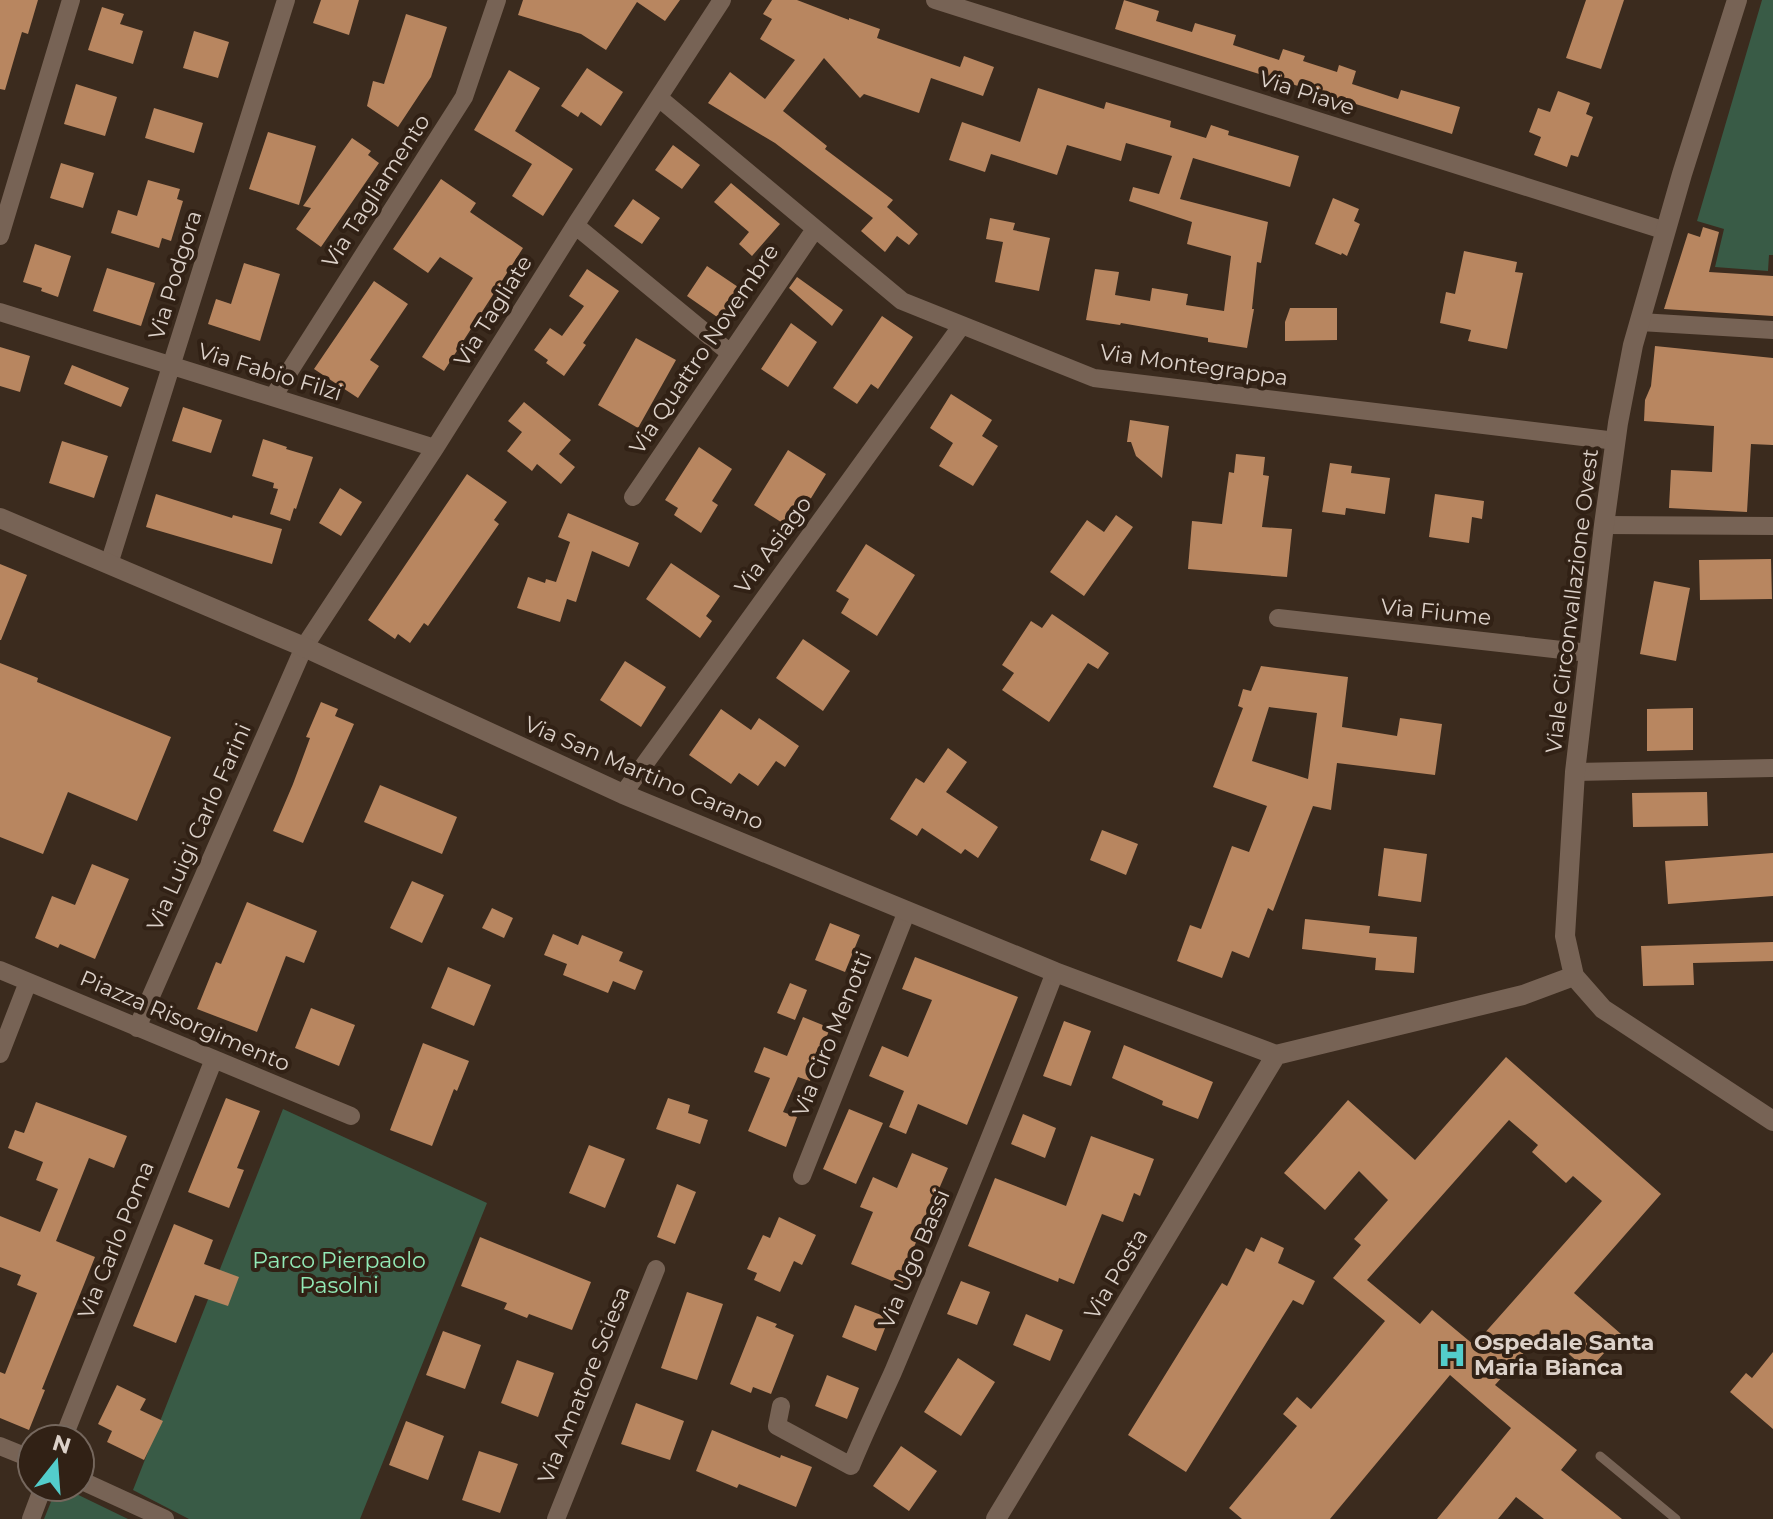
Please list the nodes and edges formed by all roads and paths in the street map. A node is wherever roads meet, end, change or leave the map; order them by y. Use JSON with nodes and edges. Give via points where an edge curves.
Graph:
{"nodes":[{"id":1,"x":71,"y":0,"type":"edge"},
{"id":2,"x":286,"y":0,"type":"edge"},
{"id":3,"x":497,"y":0,"type":"edge"},
{"id":4,"x":722,"y":0,"type":"edge"},
{"id":5,"x":935,"y":0,"type":"edge"},
{"id":6,"x":1737,"y":0,"type":"edge"},
{"id":7,"x":659,"y":98,"type":"junction"},
{"id":8,"x":576,"y":226,"type":"junction"},
{"id":9,"x":815,"y":229,"type":"junction"},
{"id":10,"x":1666,"y":231,"type":"junction"},
{"id":11,"x":0,"y":236,"type":"edge"},
{"id":12,"x":0,"y":312,"type":"edge"},
{"id":13,"x":1640,"y":322,"type":"junction"},
{"id":14,"x":962,"y":325,"type":"junction"},
{"id":15,"x":1773,"y":330,"type":"edge"},
{"id":16,"x":730,"y":353,"type":"junction"},
{"id":17,"x":171,"y":366,"type":"junction"},
{"id":18,"x":273,"y":397,"type":"junction"},
{"id":19,"x":1616,"y":441,"type":"junction"},
{"id":20,"x":435,"y":448,"type":"junction"},
{"id":21,"x":633,"y":497,"type":"dead end"},
{"id":22,"x":0,"y":518,"type":"edge"},
{"id":23,"x":1604,"y":525,"type":"junction"},
{"id":24,"x":1773,"y":526,"type":"edge"},
{"id":25,"x":109,"y":564,"type":"junction"},
{"id":26,"x":1278,"y":618,"type":"dead end"},
{"id":27,"x":304,"y":647,"type":"junction"},
{"id":28,"x":1589,"y":653,"type":"junction"},
{"id":29,"x":1773,"y":768,"type":"edge"},
{"id":30,"x":1575,"y":772,"type":"junction"},
{"id":31,"x":623,"y":794,"type":"junction"},
{"id":32,"x":907,"y":911,"type":"junction"},
{"id":33,"x":0,"y":970,"type":"edge"},
{"id":34,"x":1055,"y":972,"type":"junction"},
{"id":35,"x":1574,"y":976,"type":"junction"},
{"id":36,"x":28,"y":982,"type":"junction"},
{"id":37,"x":137,"y":1028,"type":"junction"},
{"id":38,"x":0,"y":1054,"type":"edge"},
{"id":39,"x":1276,"y":1055,"type":"junction"},
{"id":40,"x":214,"y":1059,"type":"junction"},
{"id":41,"x":351,"y":1116,"type":"dead end"},
{"id":42,"x":1773,"y":1121,"type":"edge"},
{"id":43,"x":802,"y":1176,"type":"dead end"},
{"id":44,"x":656,"y":1269,"type":"dead end"},
{"id":45,"x":781,"y":1406,"type":"dead end"},
{"id":46,"x":69,"y":1423,"type":"edge"},
{"id":47,"x":1600,"y":1456,"type":"dead end"},
{"id":48,"x":96,"y":1487,"type":"edge"},
{"id":49,"x":165,"y":1519,"type":"edge"},
{"id":50,"x":556,"y":1519,"type":"edge"},
{"id":51,"x":996,"y":1519,"type":"edge"},
{"id":52,"x":1676,"y":1519,"type":"edge"}],
"edges":[{"from":1,"to":11,"type":"street"},
{"from":2,"to":17,"type":"street","name":"Via Podgora"},
{"from":3,"to":18,"type":"street","name":"Via Tagliamento","via":[[464,97]]},
{"from":4,"to":7,"type":"street","name":"Via Tagliate"},
{"from":5,"to":10,"type":"street","name":"Via Piave"},
{"from":6,"to":10,"type":"street","name":"Viale Circonvallazione Ovest"},
{"from":7,"to":8,"type":"street","name":"Via Tagliate"},
{"from":7,"to":9,"type":"street","name":"Via Montegrappa"},
{"from":8,"to":16,"type":"street"},
{"from":8,"to":20,"type":"street","name":"Via Tagliate"},
{"from":9,"to":14,"type":"street","name":"Via Montegrappa","via":[[902,301]]},
{"from":9,"to":16,"type":"street","name":"Via Quattro Novembre"},
{"from":10,"to":13,"type":"street","name":"Viale Circonvallazione Ovest"},
{"from":12,"to":17,"type":"street","name":"Via Fabio Filzi"},
{"from":13,"to":15,"type":"street"},
{"from":13,"to":19,"type":"street","name":"Viale Circonvallazione Ovest"},
{"from":14,"to":19,"type":"street","name":"Via Montegrappa","via":[[1094,378]]},
{"from":14,"to":31,"type":"street","name":"Via Asiago"},
{"from":16,"to":21,"type":"street","name":"Via Quattro Novembre"},
{"from":17,"to":18,"type":"street","name":"Via Fabio Filzi"},
{"from":17,"to":25,"type":"street","name":"Via Podgora"},
{"from":18,"to":20,"type":"street","name":"Via Fabio Filzi"},
{"from":19,"to":23,"type":"street","name":"Viale Circonvallazione Ovest"},
{"from":20,"to":27,"type":"street","name":"Via Tagliate"},
{"from":22,"to":25,"type":"street","name":"Via San Martino Carano"},
{"from":23,"to":24,"type":"street"},
{"from":23,"to":28,"type":"street","name":"Viale Circonvallazione Ovest"},
{"from":25,"to":27,"type":"street","name":"Via San Martino Carano"},
{"from":26,"to":28,"type":"street","name":"Via Fiume"},
{"from":27,"to":31,"type":"street","name":"Via San Martino Carano"},
{"from":27,"to":37,"type":"street","name":"Via Luigi Carlo Farini"},
{"from":28,"to":30,"type":"street","name":"Viale Circonvallazione Ovest"},
{"from":29,"to":30,"type":"street"},
{"from":30,"to":35,"type":"street","name":"Viale Circonvallazione Ovest","via":[[1565,936]]},
{"from":31,"to":32,"type":"street","name":"Via San Martino Carano"},
{"from":32,"to":34,"type":"street","name":"Via San Martino Carano"},
{"from":32,"to":43,"type":"street","name":"Via Ciro Menotti"},
{"from":33,"to":36,"type":"street","name":"Piazza Risorgimento"},
{"from":34,"to":39,"type":"street","name":"Via San Martino Carano"},
{"from":34,"to":45,"type":"street","name":"Via Ugo Bassi","via":[[851,1466],[777,1426]]},
{"from":35,"to":39,"type":"street","via":[[1523,995]]},
{"from":35,"to":42,"type":"street","name":"Viale Circonvallazione Ovest","via":[[1603,1009]]},
{"from":36,"to":37,"type":"street","name":"Piazza Risorgimento"},
{"from":36,"to":38,"type":"street"},
{"from":37,"to":40,"type":"street","name":"Piazza Risorgimento"},
{"from":39,"to":51,"type":"street","name":"Via Posta"},
{"from":40,"to":41,"type":"street","name":"Piazza Risorgimento"},
{"from":40,"to":46,"type":"street","name":"Via Carlo Poma"},
{"from":44,"to":50,"type":"street","name":"Via Amatore Sciesa"},
{"from":47,"to":52,"type":"lane"},
{"from":48,"to":49,"type":"street"}]}
